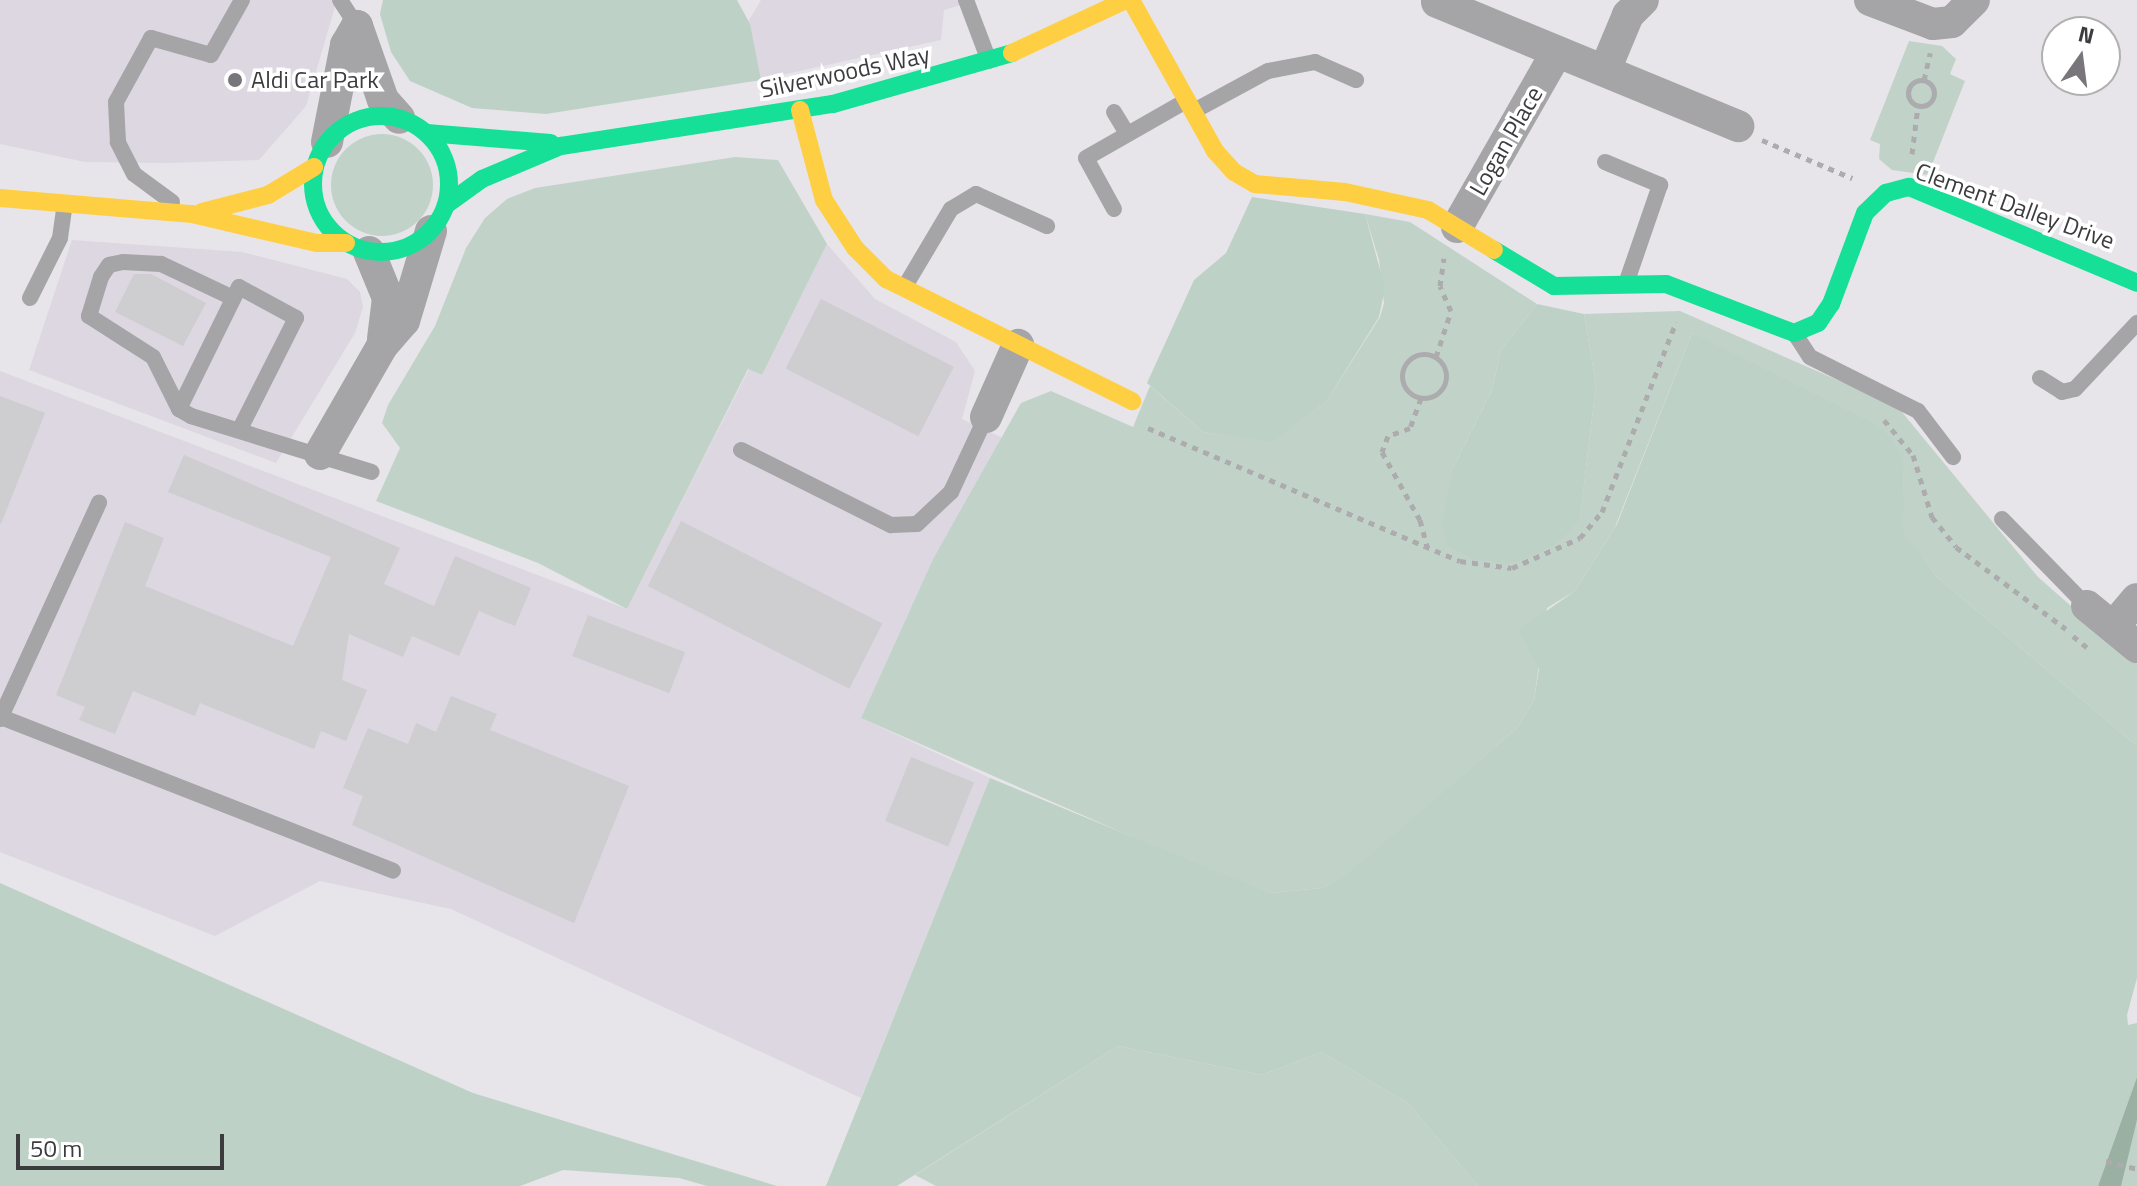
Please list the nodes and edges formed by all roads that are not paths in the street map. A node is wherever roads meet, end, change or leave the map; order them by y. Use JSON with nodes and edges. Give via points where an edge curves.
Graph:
{"nodes":[{"id":1,"x":242,"y":0,"type":"edge"},
{"id":2,"x":966,"y":0,"type":"edge"},
{"id":3,"x":1129,"y":0,"type":"edge"},
{"id":4,"x":1643,"y":0,"type":"edge"},
{"id":5,"x":1870,"y":0,"type":"edge"},
{"id":6,"x":1974,"y":0,"type":"edge"},
{"id":7,"x":1437,"y":2,"type":"dead end"},
{"id":8,"x":354,"y":9,"type":"edge"},
{"id":9,"x":1555,"y":55,"type":"junction"},
{"id":10,"x":989,"y":62,"type":"junction"},
{"id":11,"x":1605,"y":70,"type":"junction"},
{"id":12,"x":1356,"y":80,"type":"dead end"},
{"id":13,"x":1191,"y":106,"type":"junction"},
{"id":14,"x":800,"y":110,"type":"junction"},
{"id":15,"x":1114,"y":112,"type":"dead end"},
{"id":16,"x":399,"y":118,"type":"junction"},
{"id":17,"x":1738,"y":126,"type":"road end"},
{"id":18,"x":1126,"y":132,"type":"junction"},
{"id":19,"x":427,"y":133,"type":"junction"},
{"id":20,"x":561,"y":146,"type":"junction"},
{"id":21,"x":321,"y":155,"type":"junction"},
{"id":22,"x":1605,"y":162,"type":"dead end"},
{"id":23,"x":0,"y":198,"type":"edge"},
{"id":24,"x":64,"y":208,"type":"junction"},
{"id":25,"x":1114,"y":209,"type":"dead end"},
{"id":26,"x":192,"y":214,"type":"junction"},
{"id":27,"x":439,"y":218,"type":"junction"},
{"id":28,"x":1047,"y":226,"type":"dead end"},
{"id":29,"x":1457,"y":227,"type":"junction"},
{"id":30,"x":358,"y":247,"type":"junction"},
{"id":31,"x":2137,"y":283,"type":"edge"},
{"id":32,"x":1628,"y":286,"type":"junction"},
{"id":33,"x":903,"y":289,"type":"junction"},
{"id":34,"x":30,"y":298,"type":"dead end"},
{"id":35,"x":233,"y":298,"type":"junction"},
{"id":36,"x":2137,"y":323,"type":"edge"},
{"id":37,"x":1794,"y":333,"type":"junction"},
{"id":38,"x":1018,"y":345,"type":"junction"},
{"id":39,"x":382,"y":346,"type":"junction"},
{"id":40,"x":2040,"y":378,"type":"dead end"},
{"id":41,"x":1132,"y":401,"type":"road end"},
{"id":42,"x":179,"y":409,"type":"junction"},
{"id":43,"x":986,"y":417,"type":"joint"},
{"id":44,"x":241,"y":427,"type":"junction"},
{"id":45,"x":741,"y":450,"type":"dead end"},
{"id":46,"x":320,"y":454,"type":"junction"},
{"id":47,"x":1953,"y":457,"type":"dead end"},
{"id":48,"x":372,"y":472,"type":"dead end"},
{"id":49,"x":99,"y":503,"type":"dead end"},
{"id":50,"x":2002,"y":519,"type":"dead end"},
{"id":51,"x":2137,"y":599,"type":"edge"},
{"id":52,"x":2087,"y":606,"type":"joint"},
{"id":53,"x":2125,"y":636,"type":"edge"},
{"id":54,"x":1,"y":718,"type":"edge"},
{"id":55,"x":393,"y":871,"type":"dead end"}],
"edges":[{"from":1,"to":26,"type":"lane","via":[[211,55],[151,38],[116,102],[118,142],[134,174]]},
{"from":2,"to":10,"type":"lane"},
{"from":3,"to":10,"type":"street","name":"Silverwoods Way"},
{"from":3,"to":13,"type":"street"},
{"from":4,"to":11,"type":"street","via":[[1628,15]]},
{"from":5,"to":6,"type":"street","via":[[1943,24],[1965,13]]},
{"from":7,"to":9,"type":"street"},
{"from":8,"to":16,"type":"street","via":[[383,100]]},
{"from":8,"to":21,"type":"street"},
{"from":9,"to":11,"type":"street"},
{"from":9,"to":29,"type":"street","name":"Logan Place"},
{"from":10,"to":14,"type":"street","name":"Silverwoods Way"},
{"from":11,"to":17,"type":"street"},
{"from":12,"to":13,"type":"lane","via":[[1315,62],[1268,71]]},
{"from":13,"to":18,"type":"lane"},
{"from":13,"to":29,"type":"street","via":[[1215,151],[1255,184],[1390,199],[1428,210]]},
{"from":14,"to":20,"type":"street","name":"Silverwoods Way"},
{"from":14,"to":33,"type":"street","via":[[824,200],[855,248]]},
{"from":15,"to":18,"type":"lane"},
{"from":16,"to":19,"type":"street"},
{"from":16,"to":21,"type":"street","via":[[354,121]]},
{"from":18,"to":25,"type":"lane","via":[[1086,158]]},
{"from":19,"to":20,"type":"street","name":"Silverwoods Way"},
{"from":19,"to":27,"type":"street","via":[[447,167]]},
{"from":20,"to":27,"type":"street","name":"Silverwoods Way","via":[[482,179]]},
{"from":21,"to":26,"type":"street","via":[[268,195]]},
{"from":21,"to":30,"type":"street","via":[[315,204]]},
{"from":22,"to":32,"type":"lane","via":[[1660,185],[1626,272]]},
{"from":23,"to":24,"type":"street"},
{"from":24,"to":26,"type":"street"},
{"from":24,"to":34,"type":"lane","via":[[60,238]]},
{"from":26,"to":30,"type":"street","via":[[317,243]]},
{"from":27,"to":30,"type":"street","via":[[403,249]]},
{"from":27,"to":39,"type":"street","via":[[404,321]]},
{"from":28,"to":33,"type":"lane","via":[[976,194],[951,209]]},
{"from":29,"to":32,"type":"street","via":[[1534,279],[1571,290]]},
{"from":30,"to":39,"type":"street","via":[[388,298]]},
{"from":31,"to":37,"type":"street","name":"Clement Dalley Drive","via":[[1909,187],[1886,193],[1865,213],[1824,314]]},
{"from":32,"to":37,"type":"street","via":[[1666,284]]},
{"from":33,"to":38,"type":"street"},
{"from":35,"to":42,"type":"lane"},
{"from":35,"to":42,"type":"lane","via":[[161,264],[109,265],[101,277],[89,316],[153,357]]},
{"from":35,"to":44,"type":"lane","via":[[239,287],[296,318]]},
{"from":36,"to":40,"type":"lane","via":[[2075,389],[2062,392]]},
{"from":37,"to":47,"type":"lane","via":[[1810,357],[1918,411]]},
{"from":38,"to":41,"type":"street"},
{"from":38,"to":43,"type":"street"},
{"from":39,"to":46,"type":"street"},
{"from":42,"to":44,"type":"lane"},
{"from":43,"to":45,"type":"lane","via":[[951,492],[917,524],[891,525]]},
{"from":44,"to":46,"type":"lane"},
{"from":46,"to":48,"type":"lane"},
{"from":49,"to":54,"type":"lane"},
{"from":50,"to":52,"type":"lane"},
{"from":51,"to":53,"type":"street"},
{"from":52,"to":53,"type":"street"},
{"from":54,"to":55,"type":"lane"}]}
